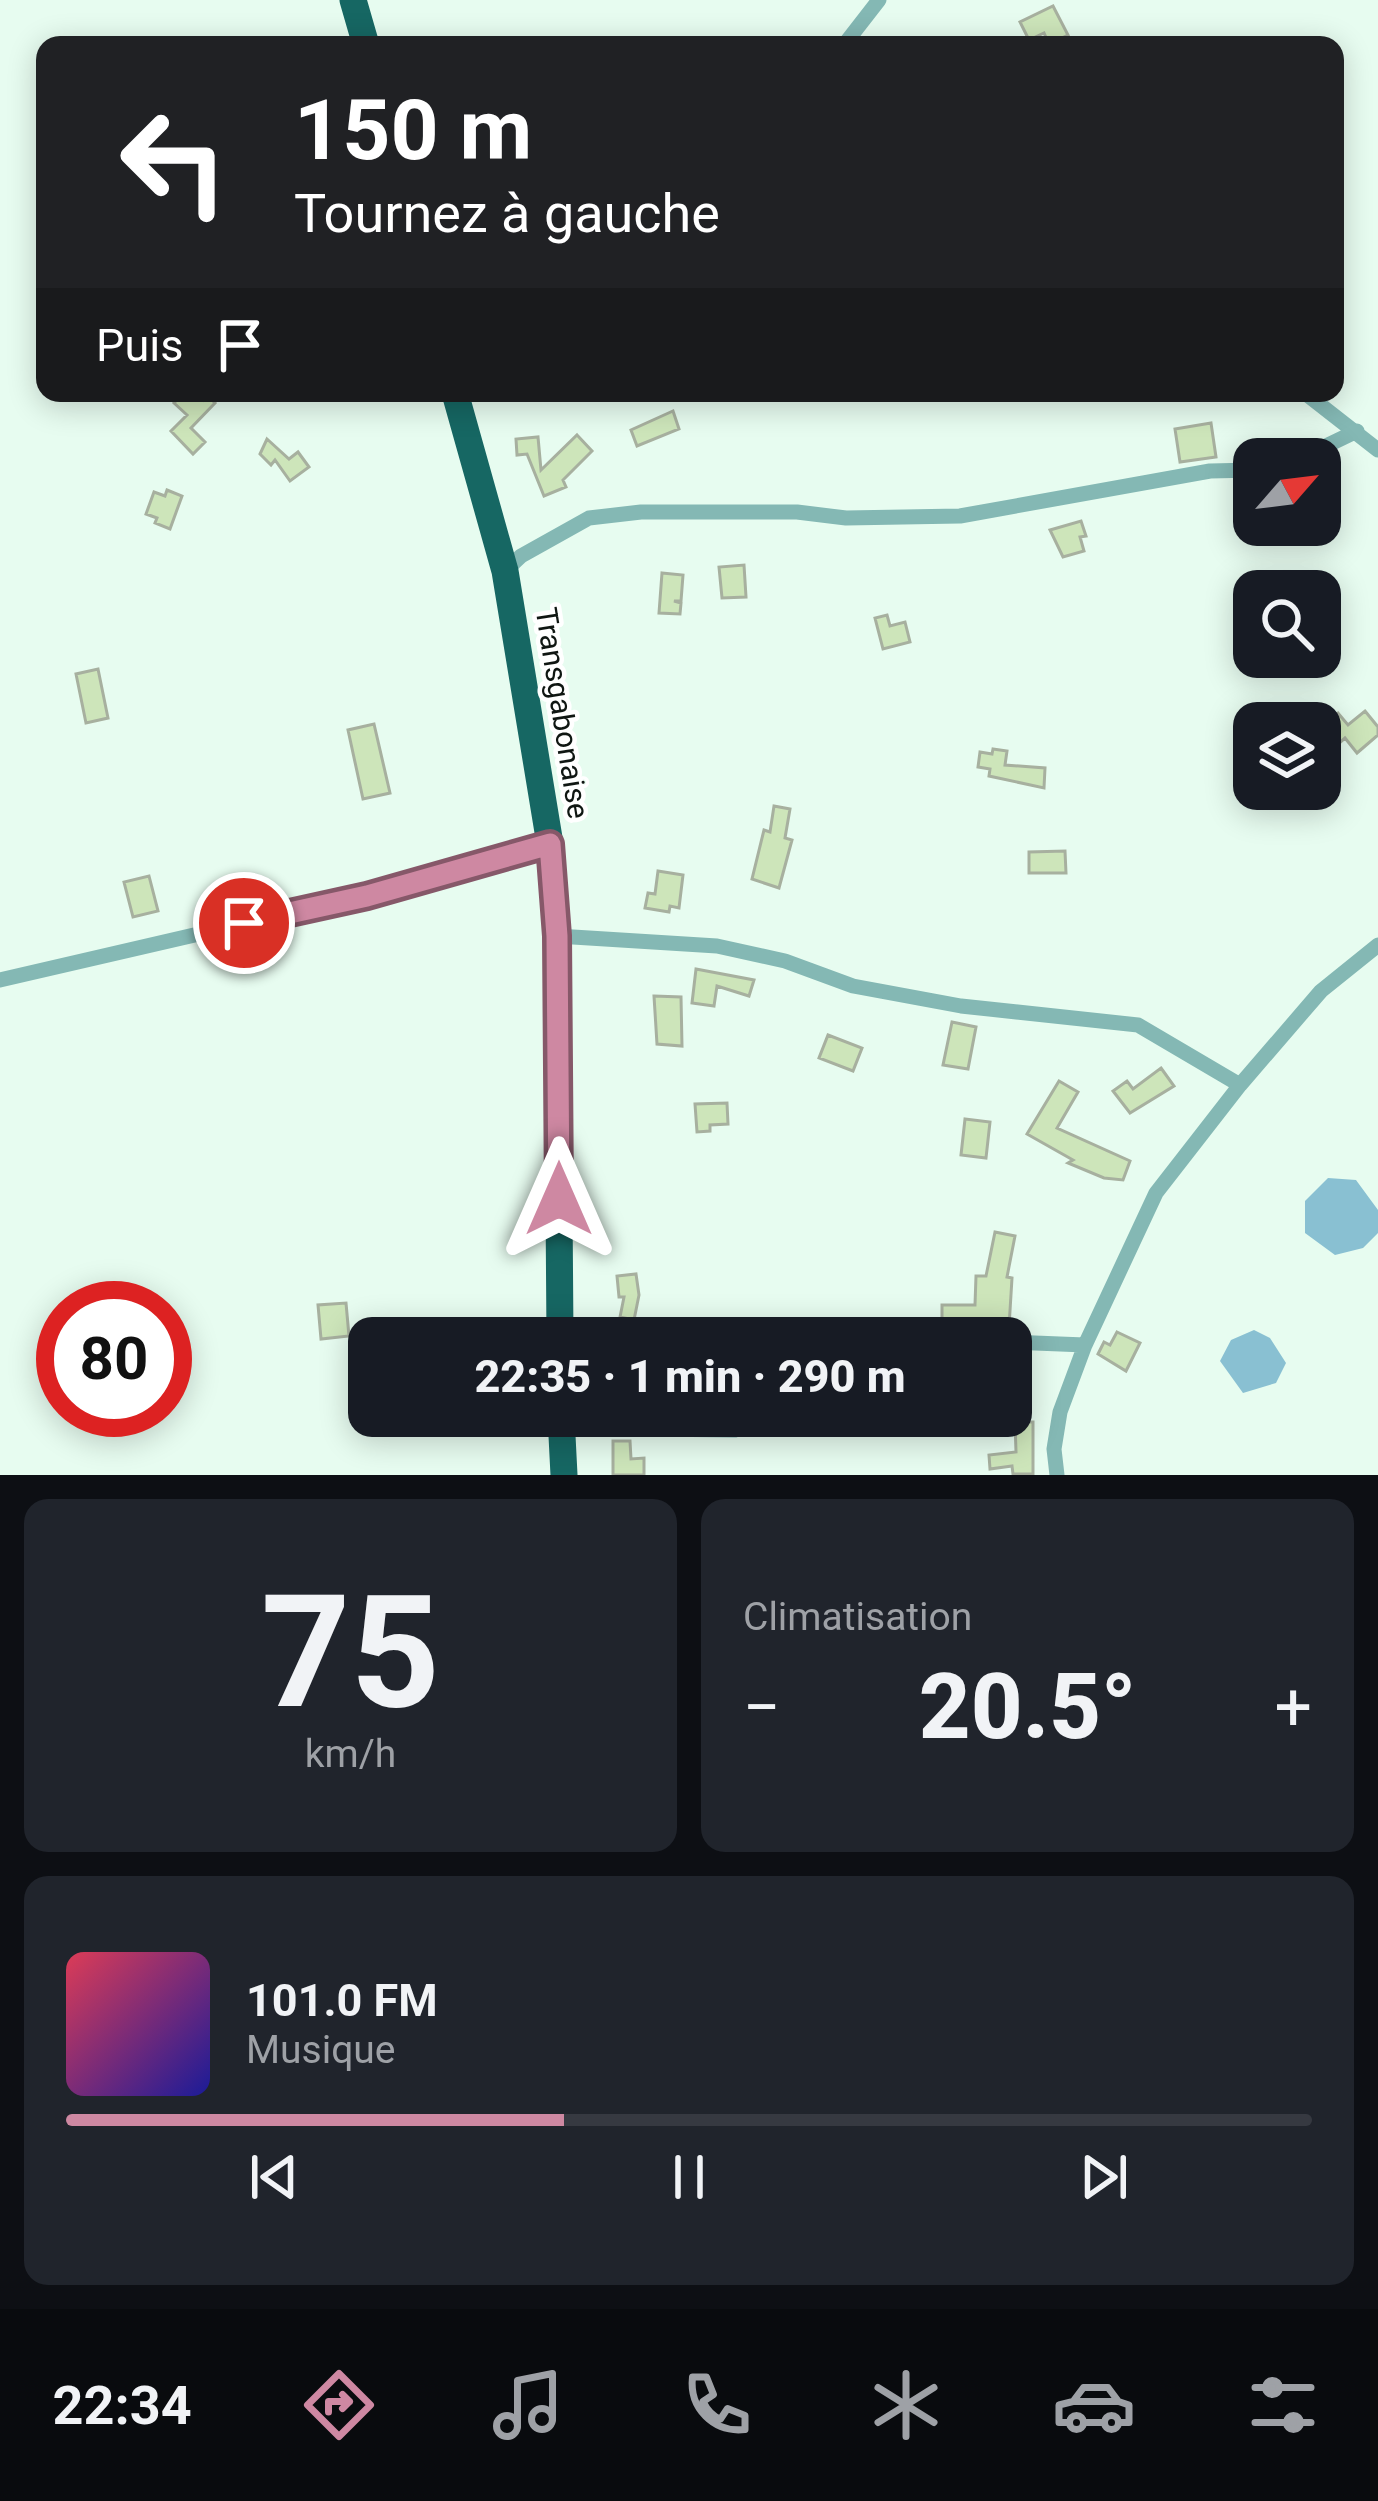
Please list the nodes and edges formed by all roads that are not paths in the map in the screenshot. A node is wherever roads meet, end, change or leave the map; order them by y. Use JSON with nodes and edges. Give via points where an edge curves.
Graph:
{"nodes":[{"id":1,"x":353,"y":0,"type":"edge"},
{"id":2,"x":879,"y":0,"type":"edge"},
{"id":3,"x":363,"y":36,"type":"edge"},
{"id":4,"x":851,"y":36,"type":"edge"},
{"id":5,"x":458,"y":402,"type":"edge"},
{"id":6,"x":1317,"y":402,"type":"edge"},
{"id":7,"x":1357,"y":430,"type":"junction"},
{"id":8,"x":1341,"y":438,"type":"edge"},
{"id":9,"x":1378,"y":450,"type":"edge"},
{"id":10,"x":1233,"y":470,"type":"edge"},
{"id":11,"x":505,"y":571,"type":"junction"},
{"id":12,"x":550,"y":844,"type":"junction"},
{"id":13,"x":557,"y":936,"type":"junction"},
{"id":14,"x":1378,"y":945,"type":"edge"},
{"id":15,"x":0,"y":980,"type":"edge"},
{"id":16,"x":1240,"y":1085,"type":"junction"},
{"id":17,"x":560,"y":1317,"type":"edge"},
{"id":18,"x":1032,"y":1343,"type":"edge"},
{"id":19,"x":1084,"y":1345,"type":"junction"},
{"id":20,"x":562,"y":1437,"type":"edge"},
{"id":21,"x":563,"y":1475,"type":"edge"},
{"id":22,"x":1058,"y":1475,"type":"edge"}],
"edges":[{"from":1,"to":3,"type":"highway"},
{"from":2,"to":4,"type":"street"},
{"from":5,"to":11,"type":"highway","name":"Transgabonaise"},
{"from":6,"to":7,"type":"street"},
{"from":7,"to":8,"type":"street"},
{"from":7,"to":9,"type":"street"},
{"from":10,"to":11,"type":"street","via":[[960,516],[589,518]]},
{"from":11,"to":12,"type":"highway","name":"Transgabonaise"},
{"from":12,"to":13,"type":"highway","name":"Transgabonaise"},
{"from":12,"to":15,"type":"street","via":[[367,896]]},
{"from":13,"to":16,"type":"street","via":[[717,946],[854,986],[1138,1025]]},
{"from":13,"to":17,"type":"highway","name":"Transgabonaise"},
{"from":14,"to":16,"type":"street","via":[[1322,991]]},
{"from":16,"to":19,"type":"street","via":[[1156,1193]]},
{"from":18,"to":19,"type":"street"},
{"from":19,"to":22,"type":"street","via":[[1060,1412]]},
{"from":20,"to":21,"type":"highway"}]}
